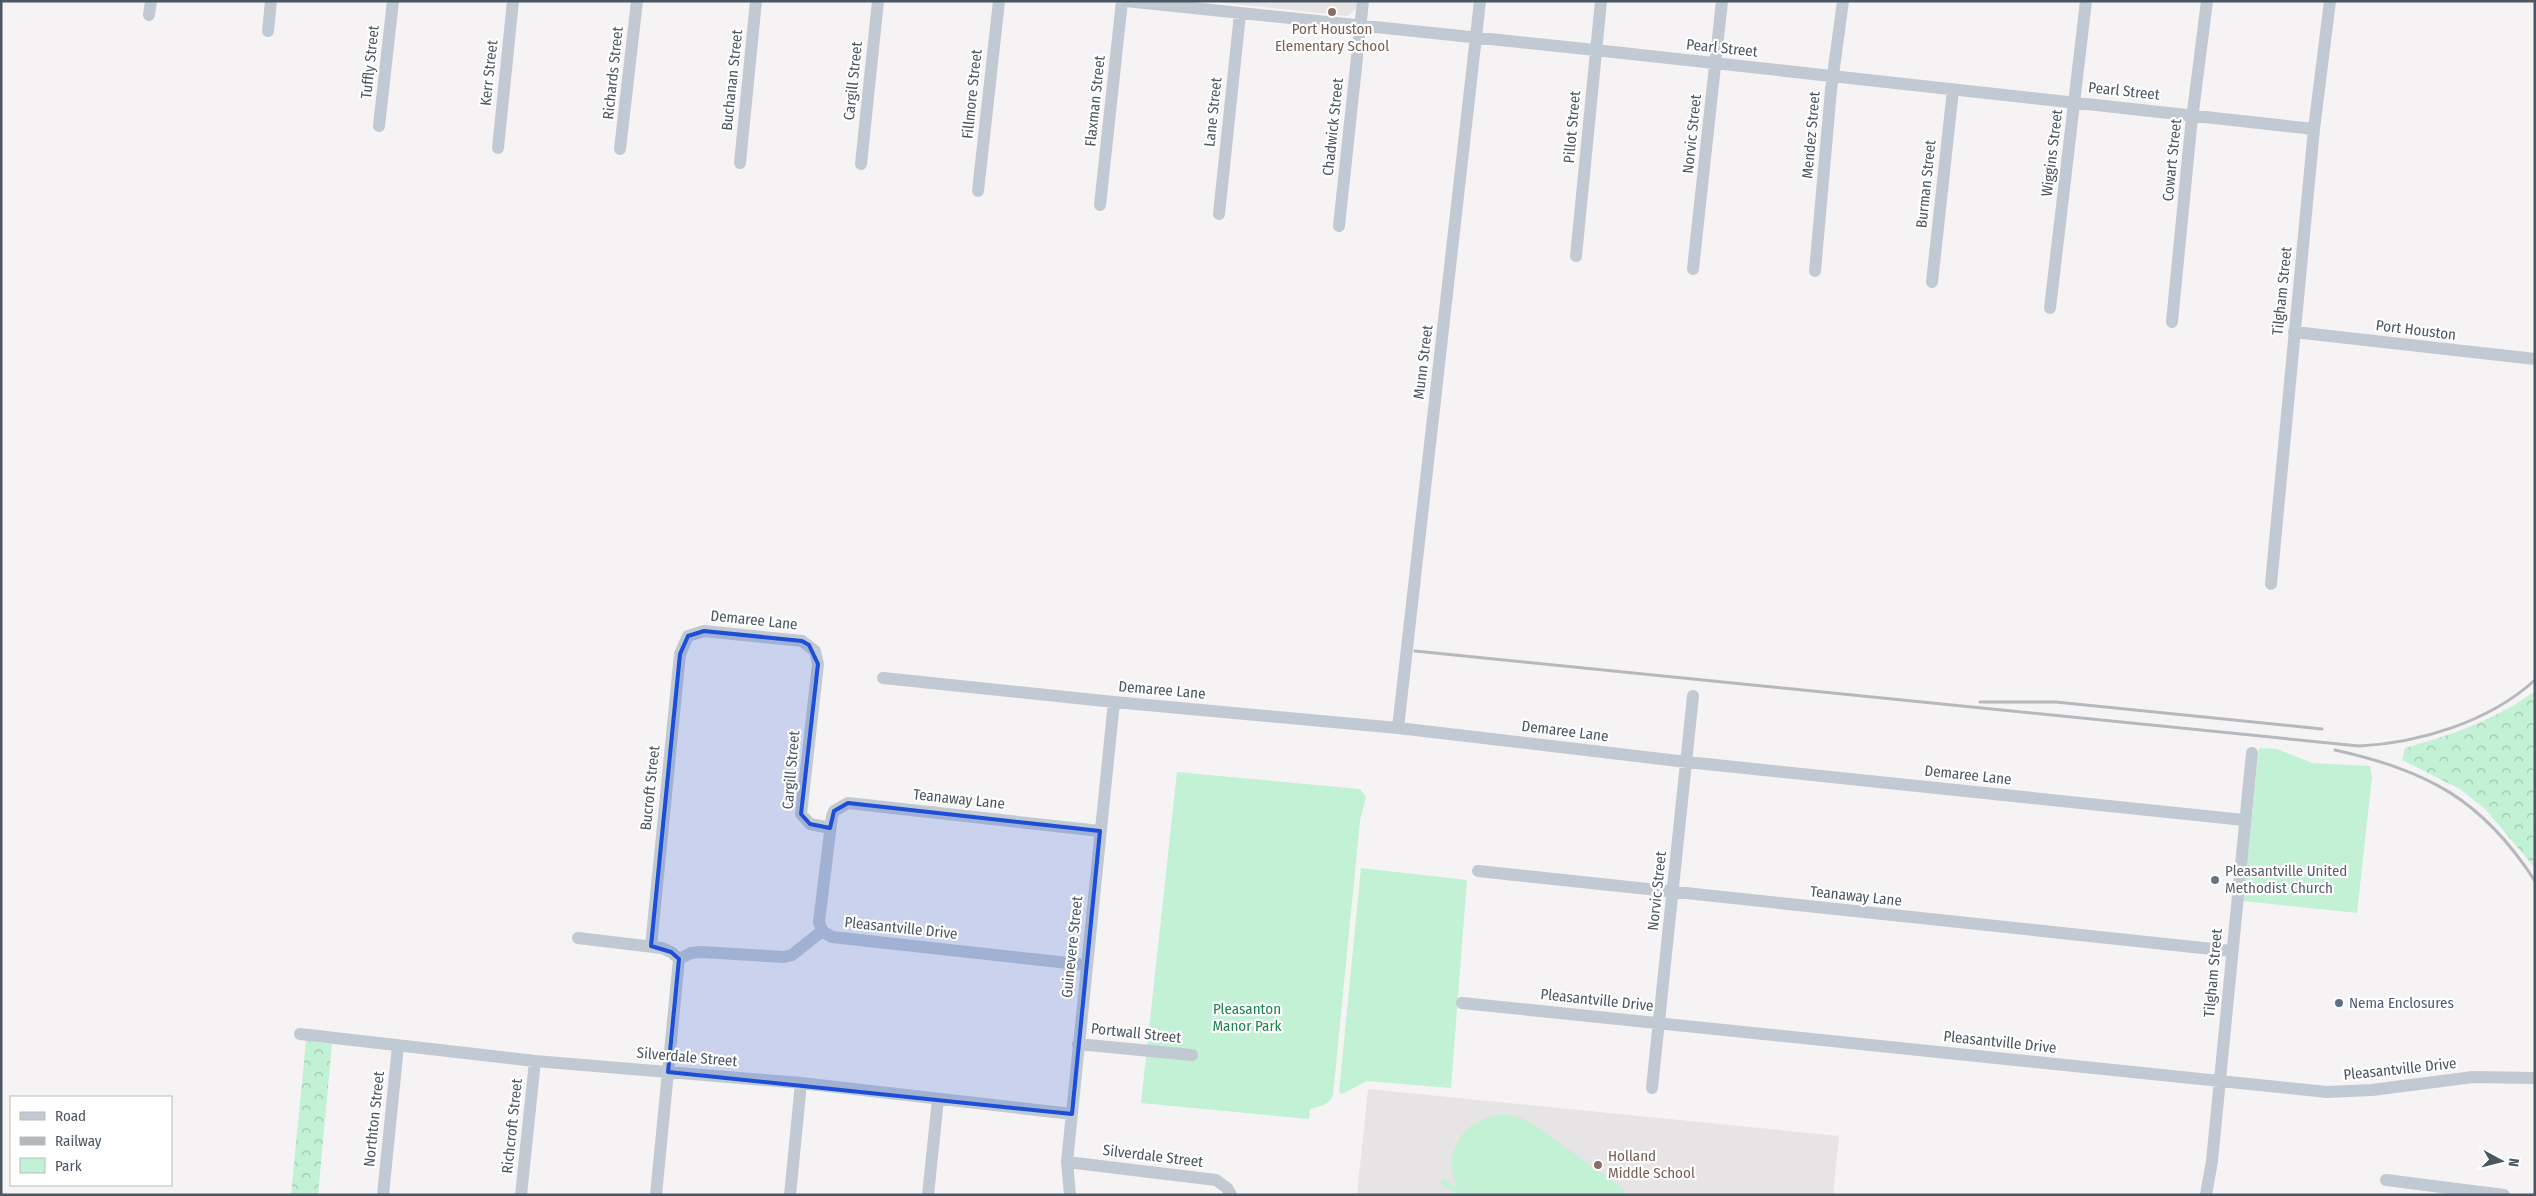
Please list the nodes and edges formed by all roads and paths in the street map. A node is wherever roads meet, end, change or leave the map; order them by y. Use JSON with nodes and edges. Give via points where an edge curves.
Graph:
{"nodes":[{"id":1,"x":151,"y":1,"type":"edge"},
{"id":2,"x":271,"y":1,"type":"edge"},
{"id":3,"x":393,"y":1,"type":"edge"},
{"id":4,"x":513,"y":1,"type":"edge"},
{"id":5,"x":637,"y":1,"type":"edge"},
{"id":6,"x":756,"y":1,"type":"edge"},
{"id":7,"x":878,"y":1,"type":"edge"},
{"id":8,"x":998,"y":1,"type":"edge"},
{"id":9,"x":1122,"y":1,"type":"edge"},
{"id":10,"x":1126,"y":1,"type":"edge"},
{"id":11,"x":1363,"y":1,"type":"edge"},
{"id":12,"x":1480,"y":1,"type":"edge"},
{"id":13,"x":1601,"y":1,"type":"edge"},
{"id":14,"x":1722,"y":1,"type":"edge"},
{"id":15,"x":1843,"y":1,"type":"edge"},
{"id":16,"x":2086,"y":1,"type":"edge"},
{"id":17,"x":2207,"y":1,"type":"edge"},
{"id":18,"x":2330,"y":1,"type":"edge"},
{"id":19,"x":1240,"y":14,"type":"junction"},
{"id":20,"x":149,"y":15,"type":"dead end"},
{"id":21,"x":1361,"y":27,"type":"junction"},
{"id":22,"x":268,"y":32,"type":"dead end"},
{"id":23,"x":1476,"y":39,"type":"junction"},
{"id":24,"x":1596,"y":50,"type":"junction"},
{"id":25,"x":1715,"y":64,"type":"junction"},
{"id":26,"x":1834,"y":77,"type":"junction"},
{"id":27,"x":1953,"y":90,"type":"junction"},
{"id":28,"x":2074,"y":102,"type":"junction"},
{"id":29,"x":2192,"y":114,"type":"junction"},
{"id":30,"x":379,"y":126,"type":"dead end"},
{"id":31,"x":2314,"y":129,"type":"junction"},
{"id":32,"x":498,"y":148,"type":"dead end"},
{"id":33,"x":620,"y":149,"type":"dead end"},
{"id":34,"x":740,"y":163,"type":"dead end"},
{"id":35,"x":861,"y":164,"type":"dead end"},
{"id":36,"x":978,"y":191,"type":"dead end"},
{"id":37,"x":1100,"y":205,"type":"dead end"},
{"id":38,"x":1219,"y":214,"type":"dead end"},
{"id":39,"x":1339,"y":226,"type":"dead end"},
{"id":40,"x":1576,"y":256,"type":"dead end"},
{"id":41,"x":1693,"y":269,"type":"dead end"},
{"id":42,"x":1815,"y":271,"type":"dead end"},
{"id":43,"x":1932,"y":282,"type":"dead end"},
{"id":44,"x":2050,"y":308,"type":"dead end"},
{"id":45,"x":2172,"y":322,"type":"dead end"},
{"id":46,"x":2294,"y":332,"type":"junction"},
{"id":47,"x":2535,"y":359,"type":"edge"},
{"id":48,"x":2271,"y":584,"type":"dead end"},
{"id":49,"x":688,"y":636,"type":"joint"},
{"id":50,"x":815,"y":651,"type":"joint"},
{"id":51,"x":883,"y":678,"type":"dead end"},
{"id":52,"x":1693,"y":696,"type":"dead end"},
{"id":53,"x":1114,"y":702,"type":"junction"},
{"id":54,"x":1398,"y":728,"type":"junction"},
{"id":55,"x":2252,"y":754,"type":"dead end"},
{"id":56,"x":1687,"y":762,"type":"junction"},
{"id":57,"x":2244,"y":820,"type":"junction"},
{"id":58,"x":830,"y":828,"type":"junction"},
{"id":59,"x":1100,"y":831,"type":"junction"},
{"id":60,"x":1478,"y":871,"type":"dead end"},
{"id":61,"x":1673,"y":893,"type":"junction"},
{"id":62,"x":822,"y":931,"type":"junction"},
{"id":63,"x":578,"y":938,"type":"dead end"},
{"id":64,"x":651,"y":946,"type":"junction"},
{"id":65,"x":2232,"y":951,"type":"junction"},
{"id":66,"x":679,"y":959,"type":"junction"},
{"id":67,"x":1086,"y":965,"type":"junction"},
{"id":68,"x":1462,"y":1004,"type":"dead end"},
{"id":69,"x":1660,"y":1023,"type":"junction"},
{"id":70,"x":300,"y":1034,"type":"dead end"},
{"id":71,"x":1078,"y":1044,"type":"junction"},
{"id":72,"x":398,"y":1046,"type":"junction"},
{"id":73,"x":1192,"y":1055,"type":"dead end"},
{"id":74,"x":535,"y":1061,"type":"junction"},
{"id":75,"x":668,"y":1072,"type":"junction"},
{"id":76,"x":2535,"y":1078,"type":"edge"},
{"id":77,"x":2219,"y":1082,"type":"junction"},
{"id":78,"x":801,"y":1083,"type":"junction"},
{"id":79,"x":1652,"y":1088,"type":"dead end"},
{"id":80,"x":938,"y":1099,"type":"junction"},
{"id":81,"x":1072,"y":1114,"type":"junction"},
{"id":82,"x":1066,"y":1162,"type":"junction"},
{"id":83,"x":2386,"y":1180,"type":"dead end"},
{"id":84,"x":1231,"y":1194,"type":"edge"},
{"id":85,"x":383,"y":1195,"type":"edge"},
{"id":86,"x":521,"y":1195,"type":"edge"},
{"id":87,"x":656,"y":1195,"type":"edge"},
{"id":88,"x":790,"y":1195,"type":"edge"},
{"id":89,"x":928,"y":1195,"type":"edge"},
{"id":90,"x":1070,"y":1195,"type":"edge"},
{"id":91,"x":2206,"y":1195,"type":"edge"},
{"id":92,"x":2504,"y":1195,"type":"edge"}],
"edges":[{"from":1,"to":20,"type":"street"},
{"from":2,"to":22,"type":"street"},
{"from":3,"to":30,"type":"street","name":"Tuffly Street"},
{"from":4,"to":32,"type":"street","name":"Kerr Street"},
{"from":5,"to":33,"type":"street","name":"Richards Street"},
{"from":6,"to":34,"type":"street","name":"Buchanan Street"},
{"from":7,"to":35,"type":"street","name":"Cargill Street"},
{"from":8,"to":36,"type":"street","name":"Fillmore Street"},
{"from":9,"to":37,"type":"street","name":"Flaxman Street"},
{"from":10,"to":19,"type":"street","name":"Pearl Street"},
{"from":11,"to":21,"type":"street","name":"Chadwick Street"},
{"from":12,"to":23,"type":"street","name":"Munn Street"},
{"from":13,"to":24,"type":"street","name":"Pillot Street"},
{"from":14,"to":25,"type":"street","name":"Norvic Street"},
{"from":15,"to":26,"type":"street","name":"Mendez Street"},
{"from":16,"to":28,"type":"street","name":"Wiggins Street"},
{"from":17,"to":29,"type":"street","name":"Cowart Street"},
{"from":18,"to":31,"type":"street","name":"Tilgham Street"},
{"from":19,"to":21,"type":"street","name":"Pearl Street"},
{"from":19,"to":38,"type":"street","name":"Lane Street"},
{"from":21,"to":23,"type":"street","name":"Pearl Street"},
{"from":21,"to":39,"type":"street","name":"Chadwick Street"},
{"from":23,"to":24,"type":"street","name":"Pearl Street"},
{"from":23,"to":54,"type":"street","name":"Munn Street"},
{"from":24,"to":25,"type":"street","name":"Pearl Street"},
{"from":24,"to":40,"type":"street","name":"Pillot Street"},
{"from":25,"to":26,"type":"street","name":"Pearl Street"},
{"from":25,"to":41,"type":"street","name":"Norvic Street"},
{"from":26,"to":27,"type":"street","name":"Pearl Street"},
{"from":26,"to":42,"type":"street","name":"Mendez Street"},
{"from":27,"to":28,"type":"street","name":"Pearl Street"},
{"from":27,"to":43,"type":"street","name":"Burman Street"},
{"from":28,"to":29,"type":"street","name":"Pearl Street"},
{"from":28,"to":44,"type":"street","name":"Wiggins Street"},
{"from":29,"to":31,"type":"street","name":"Pearl Street"},
{"from":29,"to":45,"type":"street","name":"Cowart Street"},
{"from":31,"to":46,"type":"street","name":"Tilgham Street"},
{"from":46,"to":47,"type":"street","name":"Port Houston"},
{"from":46,"to":48,"type":"street","name":"Tilgham Street"},
{"from":49,"to":50,"type":"street","name":"Demaree Lane","via":[[704,631],[802,641]]},
{"from":49,"to":64,"type":"street","name":"Bucroft Street","via":[[680,654]]},
{"from":50,"to":58,"type":"street","name":"Cargill Street","via":[[818,664],[801,814],[810,824]]},
{"from":51,"to":53,"type":"street","name":"Demaree Lane"},
{"from":52,"to":56,"type":"street","name":"Norvic Street"},
{"from":53,"to":54,"type":"street","name":"Demaree Lane"},
{"from":53,"to":59,"type":"street","name":"Guinevere Street"},
{"from":54,"to":56,"type":"street","name":"Demaree Lane"},
{"from":55,"to":57,"type":"street","name":"Tilgham Street"},
{"from":56,"to":57,"type":"street","name":"Demaree Lane"},
{"from":56,"to":61,"type":"street","name":"Norvic Street"},
{"from":57,"to":65,"type":"street","name":"Tilgham Street"},
{"from":58,"to":59,"type":"street","name":"Teanaway Lane","via":[[834,811],[848,803]]},
{"from":58,"to":62,"type":"street","via":[[819,922]]},
{"from":59,"to":67,"type":"street","name":"Guinevere Street"},
{"from":60,"to":61,"type":"street","name":"Teanaway Lane"},
{"from":61,"to":65,"type":"street","name":"Teanaway Lane"},
{"from":61,"to":69,"type":"street","name":"Norvic Street"},
{"from":62,"to":66,"type":"street","name":"Pleasantville Drive","via":[[784,958],[701,952]]},
{"from":62,"to":67,"type":"street","name":"Pleasantville Drive","via":[[832,936]]},
{"from":63,"to":64,"type":"street"},
{"from":64,"to":66,"type":"street","via":[[672,952]]},
{"from":65,"to":77,"type":"street","name":"Tilgham Street"},
{"from":66,"to":75,"type":"street"},
{"from":67,"to":71,"type":"street","name":"Guinevere Street"},
{"from":68,"to":69,"type":"street","name":"Pleasantville Drive"},
{"from":69,"to":77,"type":"street","name":"Pleasantville Drive"},
{"from":69,"to":79,"type":"street","name":"Norvic Street"},
{"from":70,"to":72,"type":"street","name":"Silverdale Street"},
{"from":71,"to":73,"type":"street","name":"Portwall Street"},
{"from":71,"to":81,"type":"street","name":"Guinevere Street"},
{"from":72,"to":74,"type":"street","name":"Silverdale Street"},
{"from":72,"to":85,"type":"street","name":"Northton Street"},
{"from":74,"to":75,"type":"street","name":"Silverdale Street"},
{"from":74,"to":86,"type":"street","name":"Richcroft Street"},
{"from":75,"to":78,"type":"street","name":"Silverdale Street"},
{"from":75,"to":87,"type":"street"},
{"from":76,"to":77,"type":"street","name":"Pleasantville Drive","via":[[2473,1078],[2330,1092]]},
{"from":77,"to":91,"type":"street","name":"Tilgham Street"},
{"from":78,"to":80,"type":"street","name":"Silverdale Street"},
{"from":78,"to":88,"type":"street"},
{"from":80,"to":81,"type":"street","name":"Silverdale Street"},
{"from":80,"to":89,"type":"street"},
{"from":81,"to":82,"type":"street","name":"Guinevere Street"},
{"from":82,"to":84,"type":"street","name":"Silverdale Street","via":[[1216,1180]]},
{"from":82,"to":90,"type":"street","name":"Guinevere Street"},
{"from":83,"to":92,"type":"street"}]}
